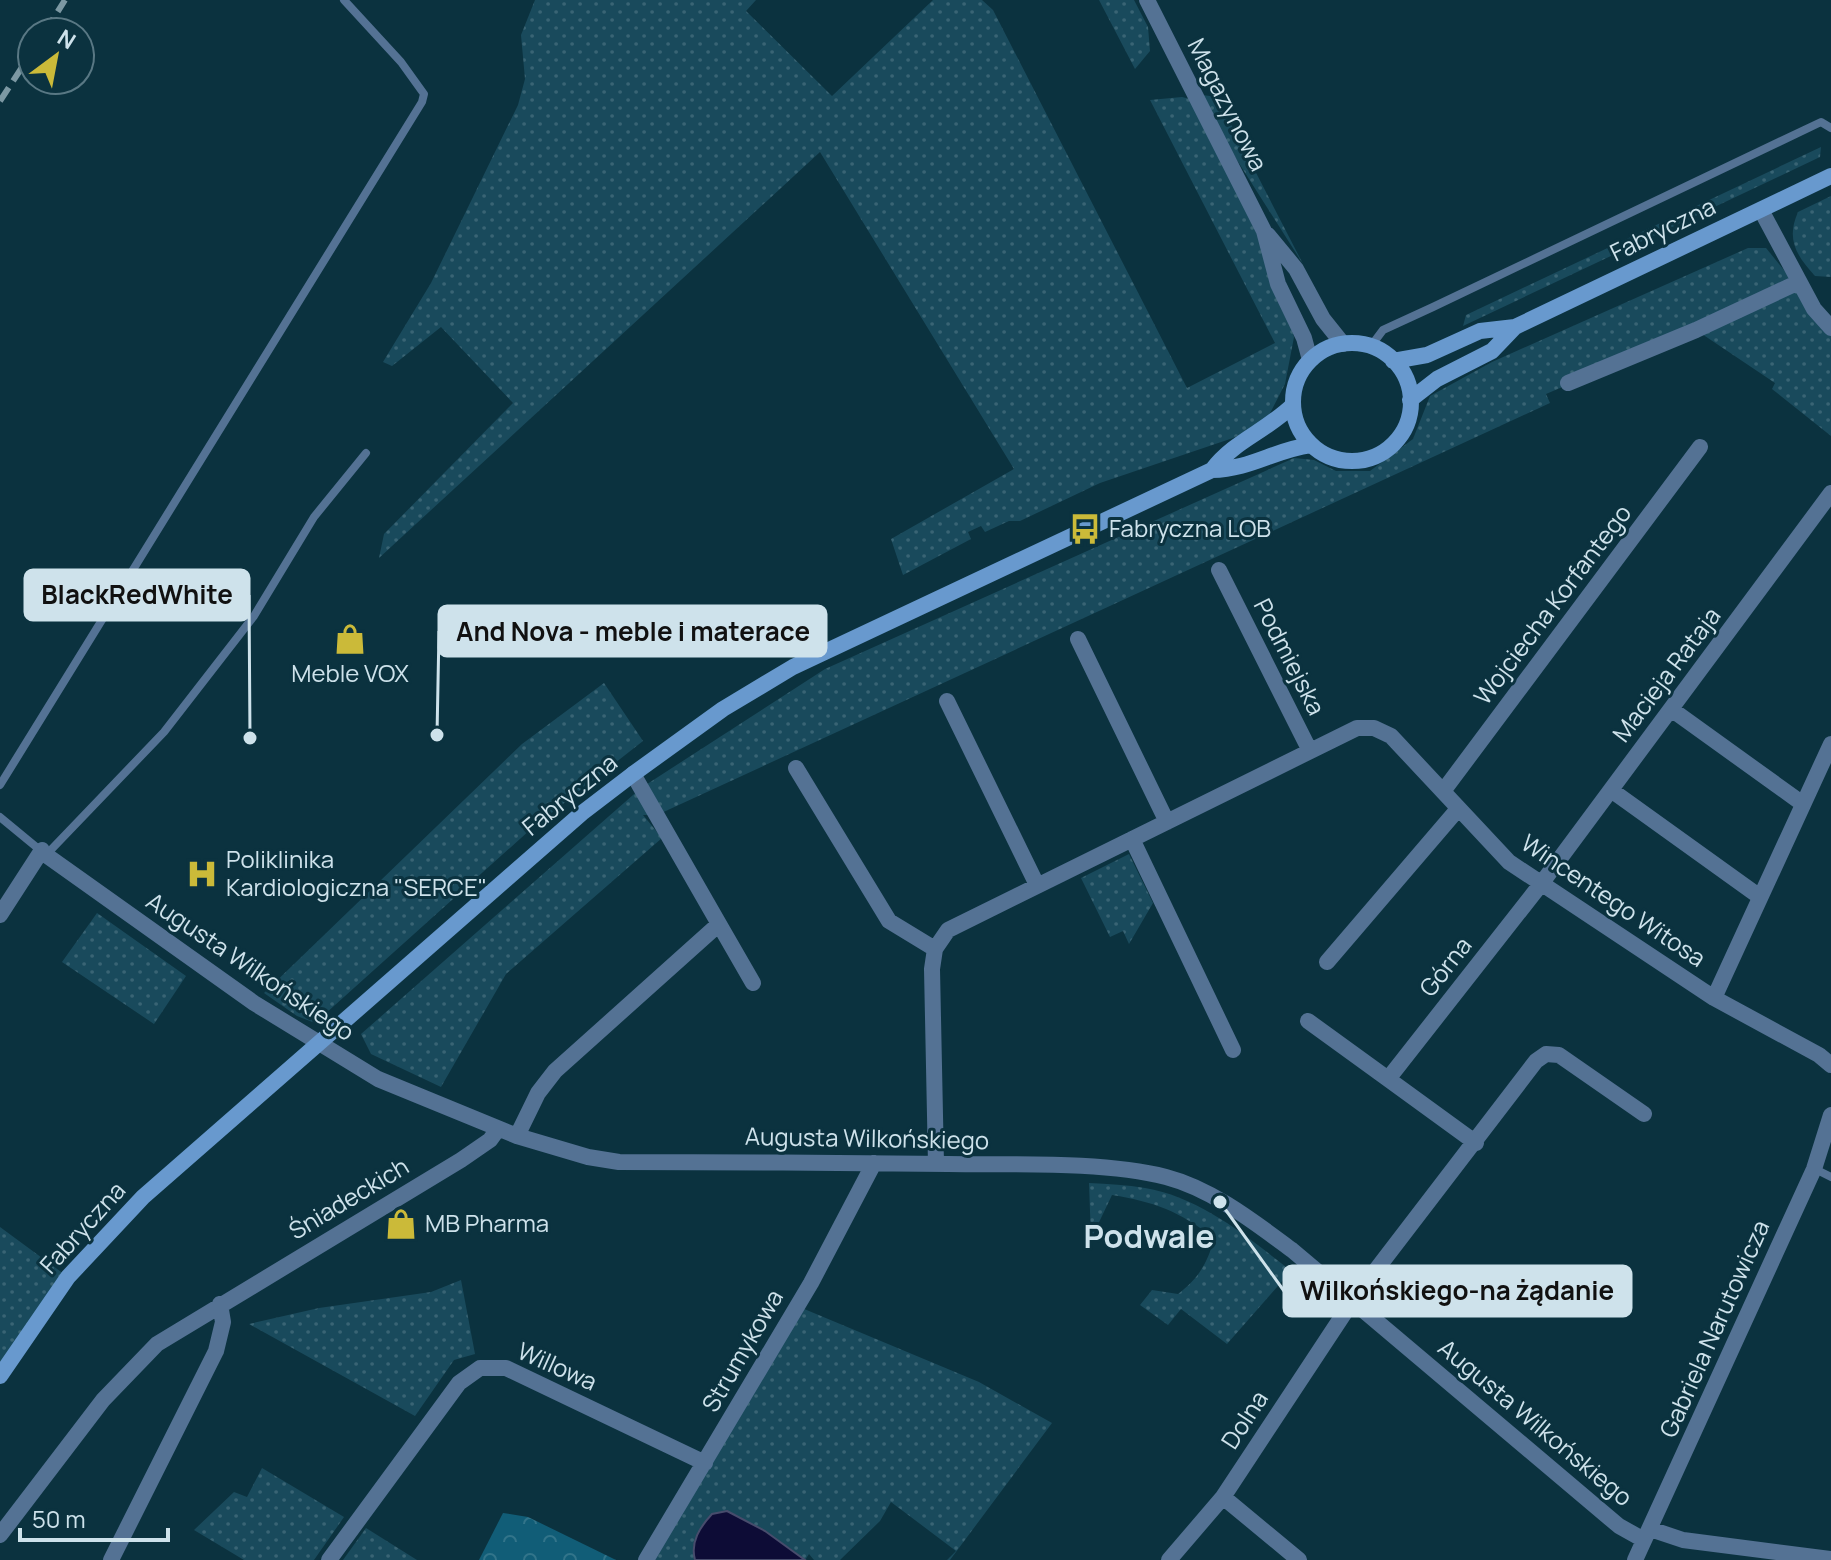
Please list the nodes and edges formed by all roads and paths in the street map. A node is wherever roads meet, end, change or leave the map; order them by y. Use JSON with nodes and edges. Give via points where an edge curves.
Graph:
{"nodes":[{"id":1,"x":344,"y":0,"type":"edge"},
{"id":2,"x":1147,"y":0,"type":"edge"},
{"id":3,"x":1831,"y":128,"type":"edge"},
{"id":4,"x":1831,"y":176,"type":"edge"},
{"id":5,"x":1761,"y":210,"type":"junction"},
{"id":6,"x":1264,"y":231,"type":"junction"},
{"id":7,"x":1799,"y":282,"type":"junction"},
{"id":8,"x":1515,"y":327,"type":"junction"},
{"id":9,"x":1831,"y":328,"type":"edge"},
{"id":10,"x":1343,"y":344,"type":"junction"},
{"id":11,"x":1371,"y":346,"type":"junction"},
{"id":12,"x":1310,"y":360,"type":"junction"},
{"id":13,"x":1393,"y":361,"type":"junction"},
{"id":14,"x":1568,"y":383,"type":"dead end"},
{"id":15,"x":1410,"y":400,"type":"junction"},
{"id":16,"x":1293,"y":405,"type":"junction"},
{"id":17,"x":1311,"y":445,"type":"junction"},
{"id":18,"x":1700,"y":447,"type":"dead end"},
{"id":19,"x":366,"y":453,"type":"dead end"},
{"id":20,"x":1212,"y":470,"type":"junction"},
{"id":21,"x":1831,"y":493,"type":"edge"},
{"id":22,"x":1219,"y":570,"type":"dead end"},
{"id":23,"x":1078,"y":639,"type":"dead end"},
{"id":24,"x":947,"y":701,"type":"dead end"},
{"id":25,"x":1671,"y":709,"type":"junction"},
{"id":26,"x":1831,"y":744,"type":"edge"},
{"id":27,"x":1310,"y":751,"type":"junction"},
{"id":28,"x":796,"y":768,"type":"dead end"},
{"id":29,"x":633,"y":774,"type":"junction"},
{"id":30,"x":0,"y":785,"type":"edge"},
{"id":31,"x":1444,"y":790,"type":"junction"},
{"id":32,"x":1611,"y":790,"type":"junction"},
{"id":33,"x":1803,"y":804,"type":"junction"},
{"id":34,"x":1458,"y":809,"type":"junction"},
{"id":35,"x":0,"y":817,"type":"edge"},
{"id":36,"x":1167,"y":822,"type":"junction"},
{"id":37,"x":1132,"y":839,"type":"junction"},
{"id":38,"x":44,"y":853,"type":"junction"},
{"id":39,"x":1541,"y":884,"type":"junction"},
{"id":40,"x":1037,"y":885,"type":"junction"},
{"id":41,"x":1760,"y":897,"type":"junction"},
{"id":42,"x":0,"y":915,"type":"edge"},
{"id":43,"x":719,"y":924,"type":"junction"},
{"id":44,"x":935,"y":949,"type":"junction"},
{"id":45,"x":1327,"y":962,"type":"dead end"},
{"id":46,"x":753,"y":983,"type":"dead end"},
{"id":47,"x":1714,"y":998,"type":"junction"},
{"id":48,"x":1308,"y":1021,"type":"dead end"},
{"id":49,"x":318,"y":1044,"type":"junction"},
{"id":50,"x":1233,"y":1050,"type":"dead end"},
{"id":51,"x":1831,"y":1065,"type":"edge"},
{"id":52,"x":1388,"y":1079,"type":"junction"},
{"id":53,"x":1644,"y":1114,"type":"dead end"},
{"id":54,"x":1831,"y":1115,"type":"edge"},
{"id":55,"x":498,"y":1129,"type":"junction"},
{"id":56,"x":517,"y":1136,"type":"junction"},
{"id":57,"x":1476,"y":1143,"type":"junction"},
{"id":58,"x":874,"y":1163,"type":"junction"},
{"id":59,"x":936,"y":1164,"type":"junction"},
{"id":60,"x":1814,"y":1169,"type":"junction"},
{"id":61,"x":1831,"y":1177,"type":"edge"},
{"id":62,"x":1353,"y":1300,"type":"junction"},
{"id":63,"x":220,"y":1304,"type":"junction"},
{"id":64,"x":0,"y":1376,"type":"edge"},
{"id":65,"x":705,"y":1463,"type":"junction"},
{"id":66,"x":1223,"y":1497,"type":"junction"},
{"id":67,"x":0,"y":1535,"type":"edge"},
{"id":68,"x":1647,"y":1535,"type":"junction"},
{"id":69,"x":1831,"y":1559,"type":"edge"},
{"id":70,"x":111,"y":1560,"type":"edge"},
{"id":71,"x":329,"y":1560,"type":"edge"},
{"id":72,"x":646,"y":1560,"type":"edge"},
{"id":73,"x":1169,"y":1560,"type":"edge"},
{"id":74,"x":1299,"y":1560,"type":"edge"},
{"id":75,"x":1635,"y":1560,"type":"edge"}],
"edges":[{"from":1,"to":30,"type":"lane","via":[[412,75],[424,94],[422,102]]},
{"from":2,"to":6,"type":"street","name":"Magazynowa"},
{"from":3,"to":11,"type":"lane","via":[[1821,122],[1383,330]]},
{"from":4,"to":5,"type":"street","name":"Fabryczna"},
{"from":5,"to":7,"type":"street"},
{"from":5,"to":8,"type":"street","name":"Fabryczna"},
{"from":6,"to":10,"type":"street","name":"Magazynowa","via":[[1296,269]]},
{"from":6,"to":12,"type":"street","name":"Magazynowa","via":[[1278,284]]},
{"from":7,"to":9,"type":"street"},
{"from":7,"to":14,"type":"street"},
{"from":8,"to":13,"type":"street","name":"Fabryczna","via":[[1480,331],[1427,355]]},
{"from":8,"to":15,"type":"street","name":"Fabryczna","via":[[1492,351],[1437,379]]},
{"from":10,"to":11,"type":"street"},
{"from":10,"to":12,"type":"street"},
{"from":11,"to":13,"type":"street"},
{"from":12,"to":16,"type":"street","via":[[1297,381]]},
{"from":13,"to":15,"type":"street","via":[[1406,379]]},
{"from":15,"to":17,"type":"street","via":[[1402,433],[1376,456],[1342,460]]},
{"from":16,"to":17,"type":"street","via":[[1298,426]]},
{"from":16,"to":20,"type":"street","name":"Fabryczna","via":[[1260,433],[1228,450]]},
{"from":17,"to":20,"type":"street","name":"Fabryczna","via":[[1240,469]]},
{"from":18,"to":31,"type":"street","name":"Wojciecha Korfantego"},
{"from":19,"to":38,"type":"lane","via":[[314,517],[254,616],[164,732]]},
{"from":20,"to":29,"type":"street","name":"Fabryczna","via":[[793,667],[723,709]]},
{"from":21,"to":25,"type":"street","name":"Macieja Rataja"},
{"from":22,"to":27,"type":"street","name":"Podmiejska"},
{"from":23,"to":36,"type":"street"},
{"from":24,"to":40,"type":"street"},
{"from":25,"to":32,"type":"street","name":"Macieja Rataja"},
{"from":25,"to":33,"type":"street"},
{"from":26,"to":33,"type":"street"},
{"from":27,"to":31,"type":"street","name":"Wincentego Witosa","via":[[1357,728],[1374,728],[1391,736]]},
{"from":27,"to":36,"type":"street","name":"Podmiejska"},
{"from":28,"to":44,"type":"street","via":[[889,921]]},
{"from":29,"to":43,"type":"street"},
{"from":29,"to":49,"type":"street","name":"Fabryczna"},
{"from":31,"to":34,"type":"street","name":"Wincentego Witosa"},
{"from":32,"to":39,"type":"street","name":"Macieja Rataja"},
{"from":32,"to":41,"type":"street"},
{"from":33,"to":41,"type":"street"},
{"from":34,"to":39,"type":"street","name":"Wincentego Witosa","via":[[1509,862]]},
{"from":34,"to":45,"type":"street"},
{"from":35,"to":38,"type":"lane"},
{"from":36,"to":37,"type":"street","name":"Podmiejska"},
{"from":37,"to":40,"type":"street","name":"Podmiejska"},
{"from":37,"to":50,"type":"street"},
{"from":38,"to":42,"type":"street"},
{"from":38,"to":49,"type":"street","name":"Augusta Wilkońskiego"},
{"from":39,"to":47,"type":"street","name":"Wincentego Witosa"},
{"from":39,"to":52,"type":"street","name":"Górna"},
{"from":40,"to":44,"type":"street","name":"Podmiejska","via":[[948,930]]},
{"from":41,"to":47,"type":"street"},
{"from":43,"to":46,"type":"street"},
{"from":43,"to":56,"type":"street","via":[[555,1071]]},
{"from":44,"to":59,"type":"street"},
{"from":47,"to":51,"type":"street","name":"Wincentego Witosa"},
{"from":48,"to":52,"type":"street"},
{"from":49,"to":55,"type":"street","name":"Augusta Wilkońskiego","via":[[378,1079]]},
{"from":49,"to":64,"type":"street","name":"Fabryczna","via":[[97,1244],[31,1326]]},
{"from":52,"to":57,"type":"street"},
{"from":53,"to":57,"type":"street","via":[[1559,1055],[1546,1054]]},
{"from":54,"to":60,"type":"street","name":"Gabriela Narutowicza"},
{"from":55,"to":56,"type":"street","name":"Augusta Wilkońskiego"},
{"from":55,"to":63,"type":"street","name":"Śniadeckich","via":[[461,1160]]},
{"from":56,"to":58,"type":"street","name":"Augusta Wilkońskiego","via":[[619,1162]]},
{"from":57,"to":62,"type":"street"},
{"from":58,"to":59,"type":"street","name":"Augusta Wilkońskiego"},
{"from":58,"to":65,"type":"street","name":"Strumykowa","via":[[811,1283]]},
{"from":59,"to":62,"type":"street","name":"Augusta Wilkońskiego","via":[[1098,1169],[1168,1178],[1250,1219]]},
{"from":60,"to":61,"type":"lane"},
{"from":60,"to":68,"type":"street","name":"Gabriela Narutowicza"},
{"from":62,"to":66,"type":"street","name":"Dolna"},
{"from":62,"to":68,"type":"street","name":"Augusta Wilkońskiego","via":[[1619,1526]]},
{"from":63,"to":67,"type":"street","name":"Śniadeckich","via":[[130,1368]]},
{"from":63,"to":70,"type":"street","via":[[223,1322],[216,1351]]},
{"from":65,"to":71,"type":"street","name":"Willowa","via":[[506,1368],[480,1368],[459,1383]]},
{"from":65,"to":72,"type":"street","name":"Strumykowa"},
{"from":66,"to":73,"type":"street","name":"Dolna"},
{"from":66,"to":74,"type":"street"},
{"from":68,"to":69,"type":"street","name":"Augusta Wilkońskiego"},
{"from":68,"to":75,"type":"street","name":"Gabriela Narutowicza"}]}
